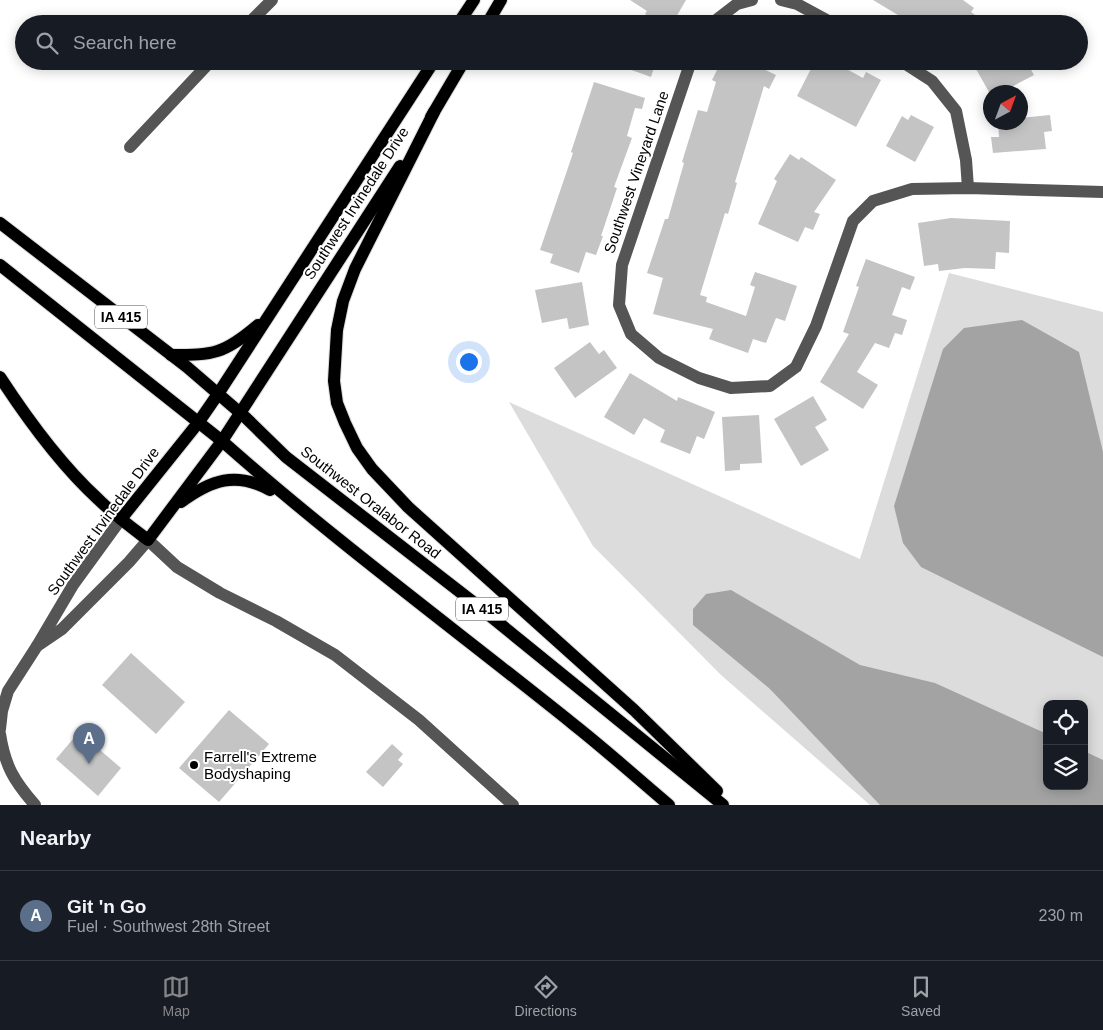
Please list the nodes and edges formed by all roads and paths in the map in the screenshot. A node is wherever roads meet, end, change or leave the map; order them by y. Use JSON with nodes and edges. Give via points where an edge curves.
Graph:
{"nodes":[{"id":1,"x":272,"y":0,"type":"edge"},
{"id":2,"x":474,"y":0,"type":"edge"},
{"id":3,"x":502,"y":0,"type":"edge"},
{"id":4,"x":752,"y":0,"type":"edge"},
{"id":5,"x":781,"y":0,"type":"edge"},
{"id":6,"x":257,"y":15,"type":"edge"},
{"id":7,"x":464,"y":15,"type":"edge"},
{"id":8,"x":493,"y":15,"type":"edge"},
{"id":9,"x":723,"y":15,"type":"edge"},
{"id":10,"x":817,"y":15,"type":"edge"},
{"id":11,"x":203,"y":70,"type":"edge"},
{"id":12,"x":428,"y":70,"type":"edge"},
{"id":13,"x":459,"y":70,"type":"edge"},
{"id":14,"x":688,"y":70,"type":"edge"},
{"id":15,"x":915,"y":70,"type":"edge"},
{"id":16,"x":434,"y":112,"type":"junction"},
{"id":17,"x":130,"y":147,"type":"dead end"},
{"id":18,"x":968,"y":188,"type":"junction"},
{"id":19,"x":1103,"y":192,"type":"edge"},
{"id":20,"x":0,"y":223,"type":"edge"},
{"id":21,"x":0,"y":265,"type":"edge"},
{"id":22,"x":269,"y":315,"type":"junction"},
{"id":23,"x":170,"y":355,"type":"junction"},
{"id":24,"x":0,"y":377,"type":"edge"},
{"id":25,"x":218,"y":394,"type":"junction"},
{"id":26,"x":240,"y":413,"type":"junction"},
{"id":27,"x":198,"y":423,"type":"junction"},
{"id":28,"x":222,"y":441,"type":"junction"},
{"id":29,"x":297,"y":505,"type":"junction"},
{"id":30,"x":169,"y":512,"type":"junction"},
{"id":31,"x":121,"y":519,"type":"junction"},
{"id":32,"x":148,"y":540,"type":"junction"},
{"id":33,"x":37,"y":646,"type":"junction"},
{"id":34,"x":0,"y":729,"type":"edge"},
{"id":35,"x":0,"y":734,"type":"edge"},
{"id":36,"x":36,"y":805,"type":"edge"},
{"id":37,"x":513,"y":805,"type":"edge"},
{"id":38,"x":668,"y":805,"type":"edge"},
{"id":39,"x":723,"y":805,"type":"edge"},
{"id":40,"x":731,"y":805,"type":"edge"}],
"edges":[{"from":1,"to":6,"type":"street"},
{"from":2,"to":7,"type":"main road"},
{"from":3,"to":8,"type":"main road"},
{"from":4,"to":9,"type":"street","via":[[737,4]]},
{"from":5,"to":10,"type":"street"},
{"from":11,"to":17,"type":"street"},
{"from":12,"to":22,"type":"main road","name":"Southwest Irvinedale Drive"},
{"from":13,"to":16,"type":"main road","name":"Southwest Irvinedale Drive"},
{"from":14,"to":18,"type":"street","name":"Southwest Vineyard Lane","via":[[622,265],[618,305],[631,334],[659,358],[699,378],[731,388],[770,386],[796,367],[816,326],[853,221],[873,201],[912,190]]},
{"from":15,"to":18,"type":"street","via":[[932,81],[956,111]]},
{"from":16,"to":26,"type":"main road","name":"Southwest Irvinedale Drive"},
{"from":16,"to":40,"type":"main road","via":[[355,269],[343,301],[337,330],[334,381],[337,403],[345,424],[372,469],[408,507],[634,710]]},
{"from":18,"to":19,"type":"street","name":"Southwest Vineyard Lane"},
{"from":20,"to":23,"type":"main road","name":"Southwest Oralabor Road","number":"IA 415"},
{"from":21,"to":27,"type":"main road","number":"IA 415"},
{"from":22,"to":23,"type":"main road","via":[[238,342],[215,353]]},
{"from":22,"to":25,"type":"main road","name":"Southwest Irvinedale Drive"},
{"from":23,"to":25,"type":"main road","name":"Southwest Oralabor Road","number":"IA 415"},
{"from":24,"to":31,"type":"main road","via":[[60,459]]},
{"from":25,"to":26,"type":"main road","name":"Southwest Oralabor Road","number":"IA 415"},
{"from":25,"to":27,"type":"main road","name":"Southwest Irvinedale Drive"},
{"from":26,"to":28,"type":"main road","name":"Southwest Irvinedale Drive"},
{"from":26,"to":39,"type":"main road","name":"Southwest Oralabor Road","number":"IA 415","via":[[286,457],[442,577]]},
{"from":27,"to":28,"type":"main road","number":"IA 415"},
{"from":27,"to":31,"type":"main road","name":"Southwest Irvinedale Drive"},
{"from":28,"to":29,"type":"main road","number":"IA 415"},
{"from":28,"to":30,"type":"main road","name":"Southwest Irvinedale Drive"},
{"from":29,"to":30,"type":"main road","via":[[260,484],[232,479],[202,488]]},
{"from":29,"to":38,"type":"main road","number":"IA 415","via":[[575,725]]},
{"from":30,"to":32,"type":"main road","name":"Southwest Irvinedale Drive"},
{"from":31,"to":32,"type":"main road"},
{"from":31,"to":33,"type":"street","name":"Southwest Irvinedale Drive","via":[[73,585]]},
{"from":32,"to":33,"type":"street","name":"Southwest Irvinedale Drive","via":[[62,629]]},
{"from":32,"to":37,"type":"street","via":[[178,567],[220,593],[335,655],[419,720]]},
{"from":33,"to":34,"type":"street","via":[[8,691]]},
{"from":35,"to":36,"type":"street","via":[[10,770]]}]}
